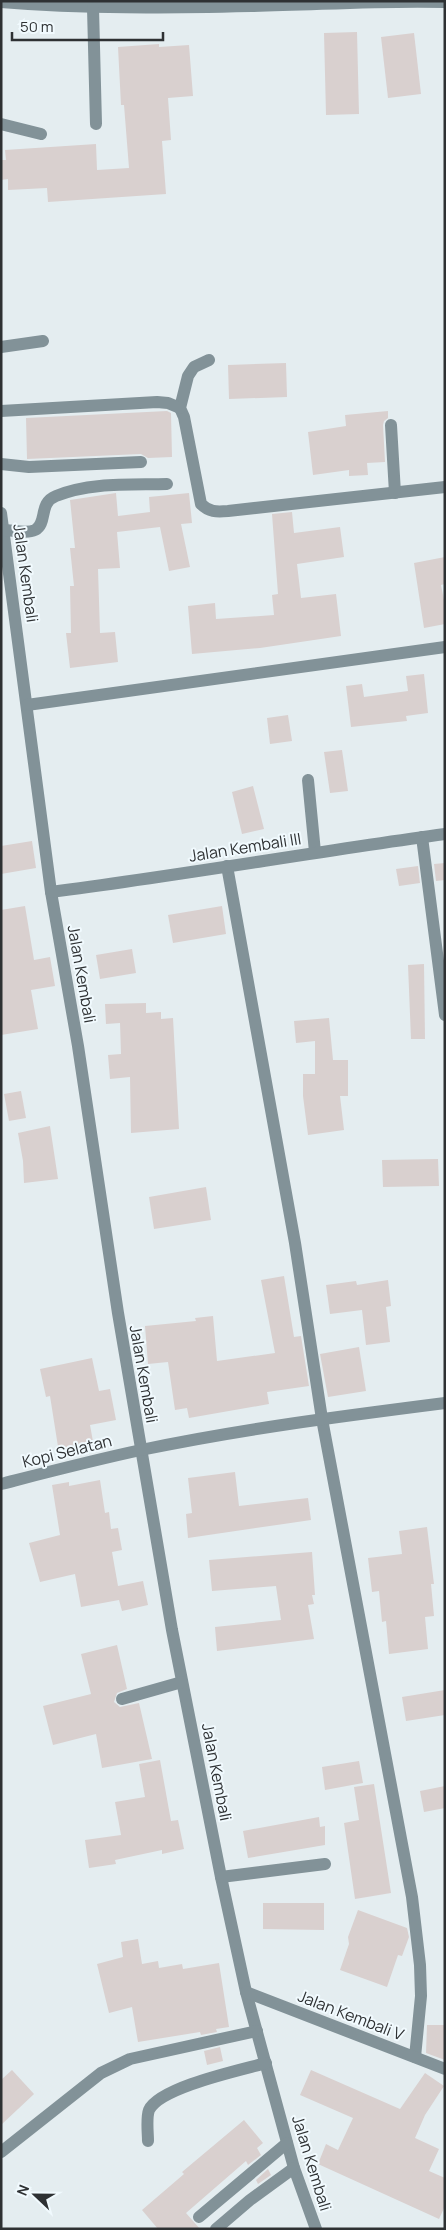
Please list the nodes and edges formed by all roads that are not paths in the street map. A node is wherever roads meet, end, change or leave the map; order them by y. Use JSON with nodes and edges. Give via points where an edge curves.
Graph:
{"nodes":[{"id":1,"x":1,"y":2,"type":"edge"},
{"id":2,"x":357,"y":2,"type":"edge"},
{"id":3,"x":445,"y":2,"type":"edge"},
{"id":4,"x":177,"y":4,"type":"edge"},
{"id":5,"x":94,"y":8,"type":"junction"},
{"id":6,"x":1,"y":124,"type":"edge"},
{"id":7,"x":96,"y":124,"type":"dead end"},
{"id":8,"x":41,"y":134,"type":"dead end"},
{"id":9,"x":43,"y":342,"type":"dead end"},
{"id":10,"x":1,"y":347,"type":"edge"},
{"id":11,"x":209,"y":360,"type":"dead end"},
{"id":12,"x":180,"y":408,"type":"junction"},
{"id":13,"x":1,"y":411,"type":"edge"},
{"id":14,"x":391,"y":425,"type":"dead end"},
{"id":15,"x":141,"y":462,"type":"dead end"},
{"id":16,"x":1,"y":464,"type":"edge"},
{"id":17,"x":167,"y":484,"type":"dead end"},
{"id":18,"x":445,"y":487,"type":"edge"},
{"id":19,"x":395,"y":492,"type":"junction"},
{"id":20,"x":1,"y":512,"type":"edge"},
{"id":21,"x":4,"y":530,"type":"junction"},
{"id":22,"x":445,"y":647,"type":"edge"},
{"id":23,"x":26,"y":705,"type":"junction"},
{"id":24,"x":308,"y":780,"type":"dead end"},
{"id":25,"x":445,"y":834,"type":"edge"},
{"id":26,"x":422,"y":837,"type":"junction"},
{"id":27,"x":314,"y":852,"type":"junction"},
{"id":28,"x":227,"y":866,"type":"junction"},
{"id":29,"x":51,"y":892,"type":"junction"},
{"id":30,"x":445,"y":1015,"type":"edge"},
{"id":31,"x":445,"y":1403,"type":"edge"},
{"id":32,"x":322,"y":1419,"type":"junction"},
{"id":33,"x":141,"y":1450,"type":"junction"},
{"id":34,"x":1,"y":1484,"type":"edge"},
{"id":35,"x":182,"y":1682,"type":"junction"},
{"id":36,"x":122,"y":1698,"type":"dead end"},
{"id":37,"x":325,"y":1864,"type":"dead end"},
{"id":38,"x":221,"y":1877,"type":"junction"},
{"id":39,"x":246,"y":1992,"type":"junction"},
{"id":40,"x":257,"y":2031,"type":"junction"},
{"id":41,"x":415,"y":2057,"type":"junction"},
{"id":42,"x":266,"y":2064,"type":"junction"},
{"id":43,"x":445,"y":2069,"type":"edge"},
{"id":44,"x":148,"y":2141,"type":"dead end"},
{"id":45,"x":287,"y":2143,"type":"junction"},
{"id":46,"x":1,"y":2152,"type":"edge"},
{"id":47,"x":294,"y":2168,"type":"junction"},
{"id":48,"x":199,"y":2216,"type":"dead end"},
{"id":49,"x":216,"y":2229,"type":"edge"},
{"id":50,"x":316,"y":2229,"type":"edge"}],
"edges":[{"from":1,"to":5,"type":"street"},
{"from":2,"to":3,"type":"street"},
{"from":2,"to":4,"type":"street"},
{"from":4,"to":5,"type":"street"},
{"from":5,"to":7,"type":"street"},
{"from":6,"to":8,"type":"street"},
{"from":9,"to":10,"type":"street"},
{"from":11,"to":12,"type":"street","via":[[194,368],[188,376]]},
{"from":12,"to":13,"type":"street","via":[[157,402]]},
{"from":12,"to":19,"type":"street","via":[[201,504],[206,510],[228,511]]},
{"from":14,"to":19,"type":"street"},
{"from":15,"to":16,"type":"street","via":[[29,467]]},
{"from":17,"to":21,"type":"street","via":[[112,485],[73,490],[46,502],[40,526],[33,531]]},
{"from":18,"to":19,"type":"street"},
{"from":20,"to":21,"type":"street","name":"Jalan Kembali"},
{"from":21,"to":23,"type":"street","name":"Jalan Kembali"},
{"from":22,"to":23,"type":"street"},
{"from":23,"to":29,"type":"street","name":"Jalan Kembali"},
{"from":24,"to":27,"type":"street"},
{"from":25,"to":26,"type":"street","name":"Jalan Kembali III"},
{"from":26,"to":27,"type":"street","name":"Jalan Kembali III"},
{"from":26,"to":30,"type":"street"},
{"from":27,"to":28,"type":"street","name":"Jalan Kembali III"},
{"from":28,"to":29,"type":"street","name":"Jalan Kembali III"},
{"from":28,"to":32,"type":"street","via":[[295,1243]]},
{"from":29,"to":33,"type":"street","name":"Jalan Kembali"},
{"from":31,"to":32,"type":"street","name":"Kopi Selatan"},
{"from":32,"to":33,"type":"street","name":"Kopi Selatan"},
{"from":32,"to":41,"type":"street","via":[[412,1897],[421,1996]]},
{"from":33,"to":34,"type":"street","name":"Kopi Selatan"},
{"from":33,"to":35,"type":"street","name":"Jalan Kembali"},
{"from":35,"to":36,"type":"street"},
{"from":35,"to":38,"type":"street","name":"Jalan Kembali"},
{"from":37,"to":38,"type":"street"},
{"from":38,"to":39,"type":"street","name":"Jalan Kembali"},
{"from":39,"to":40,"type":"street","name":"Jalan Kembali"},
{"from":39,"to":41,"type":"street","name":"Jalan Kembali V"},
{"from":40,"to":42,"type":"street","name":"Jalan Kembali"},
{"from":40,"to":46,"type":"street","via":[[130,2059],[102,2074]]},
{"from":41,"to":43,"type":"street","name":"Jalan Kembali V"},
{"from":42,"to":44,"type":"street","via":[[190,2085],[158,2099],[149,2111]]},
{"from":42,"to":45,"type":"street","name":"Jalan Kembali"},
{"from":45,"to":47,"type":"street","name":"Jalan Kembali"},
{"from":45,"to":48,"type":"street"},
{"from":47,"to":49,"type":"street"},
{"from":47,"to":50,"type":"street","name":"Jalan Kembali"}]}
